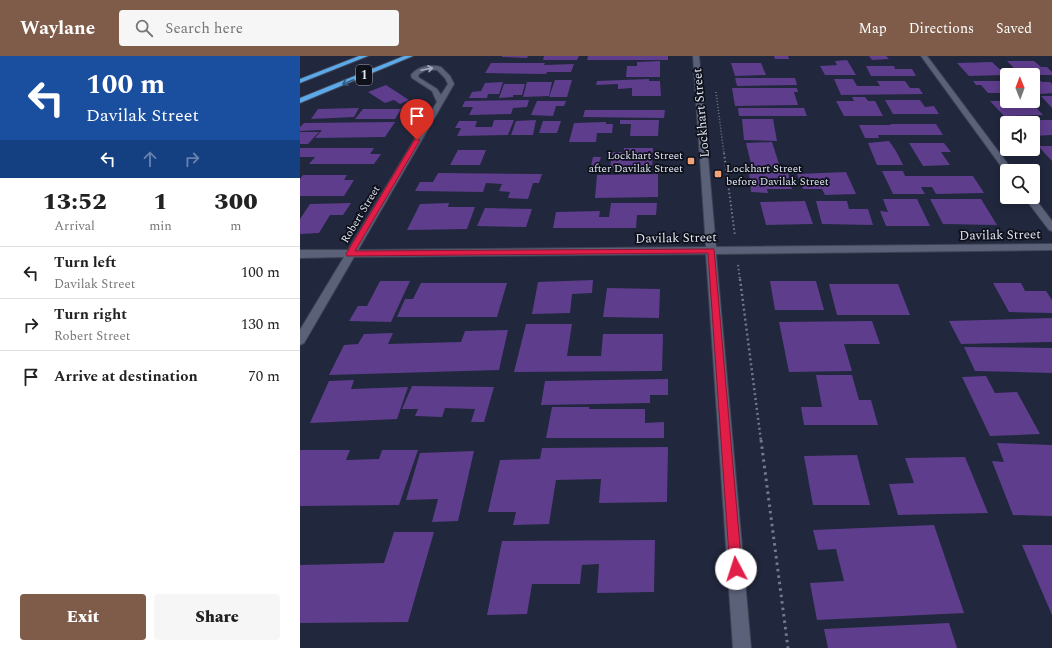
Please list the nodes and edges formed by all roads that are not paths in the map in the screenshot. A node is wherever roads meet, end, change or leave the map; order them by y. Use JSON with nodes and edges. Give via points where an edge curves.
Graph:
{"nodes":[{"id":1,"x":365,"y":56,"type":"edge"},
{"id":2,"x":410,"y":56,"type":"edge"},
{"id":3,"x":696,"y":56,"type":"edge"},
{"id":4,"x":924,"y":56,"type":"edge"},
{"id":5,"x":448,"y":76,"type":"junction"},
{"id":6,"x":300,"y":81,"type":"edge"},
{"id":7,"x":420,"y":81,"type":"junction"},
{"id":8,"x":319,"y":94,"type":"junction"},
{"id":9,"x":300,"y":101,"type":"edge"},
{"id":10,"x":440,"y":101,"type":"junction"},
{"id":11,"x":300,"y":105,"type":"edge"},
{"id":12,"x":1004,"y":164,"type":"edge"},
{"id":13,"x":1034,"y":204,"type":"edge"},
{"id":14,"x":1052,"y":228,"type":"edge"},
{"id":15,"x":1052,"y":247,"type":"edge"},
{"id":16,"x":711,"y":251,"type":"junction"},
{"id":17,"x":300,"y":254,"type":"edge"},
{"id":18,"x":350,"y":254,"type":"junction"},
{"id":19,"x":300,"y":340,"type":"edge"},
{"id":20,"x":742,"y":648,"type":"edge"}],
"edges":[{"from":1,"to":6,"type":"highway","number":"1"},
{"from":2,"to":8,"type":"highway","number":"1","one_way":true},
{"from":3,"to":16,"type":"street","name":"Lockhart Street"},
{"from":4,"to":12,"type":"street"},
{"from":5,"to":7,"type":"street","via":[[436,82]]},
{"from":7,"to":5,"type":"street","one_way":true,"via":[[414,76],[424,69],[439,68]]},
{"from":5,"to":10,"type":"street","name":"Robert Street","via":[[450,84]]},
{"from":7,"to":10,"type":"street","via":[[435,90]]},
{"from":8,"to":9,"type":"highway"},
{"from":8,"to":11,"type":"highway","number":"1"},
{"from":10,"to":18,"type":"street","name":"Robert Street"},
{"from":13,"to":14,"type":"street"},
{"from":15,"to":16,"type":"street","name":"Davilak Street"},
{"from":16,"to":18,"type":"street","name":"Davilak Street"},
{"from":16,"to":20,"type":"street","name":"Lockhart Street"},
{"from":17,"to":18,"type":"street","name":"Davilak Street"},
{"from":18,"to":19,"type":"street","name":"Robert Street"}]}
